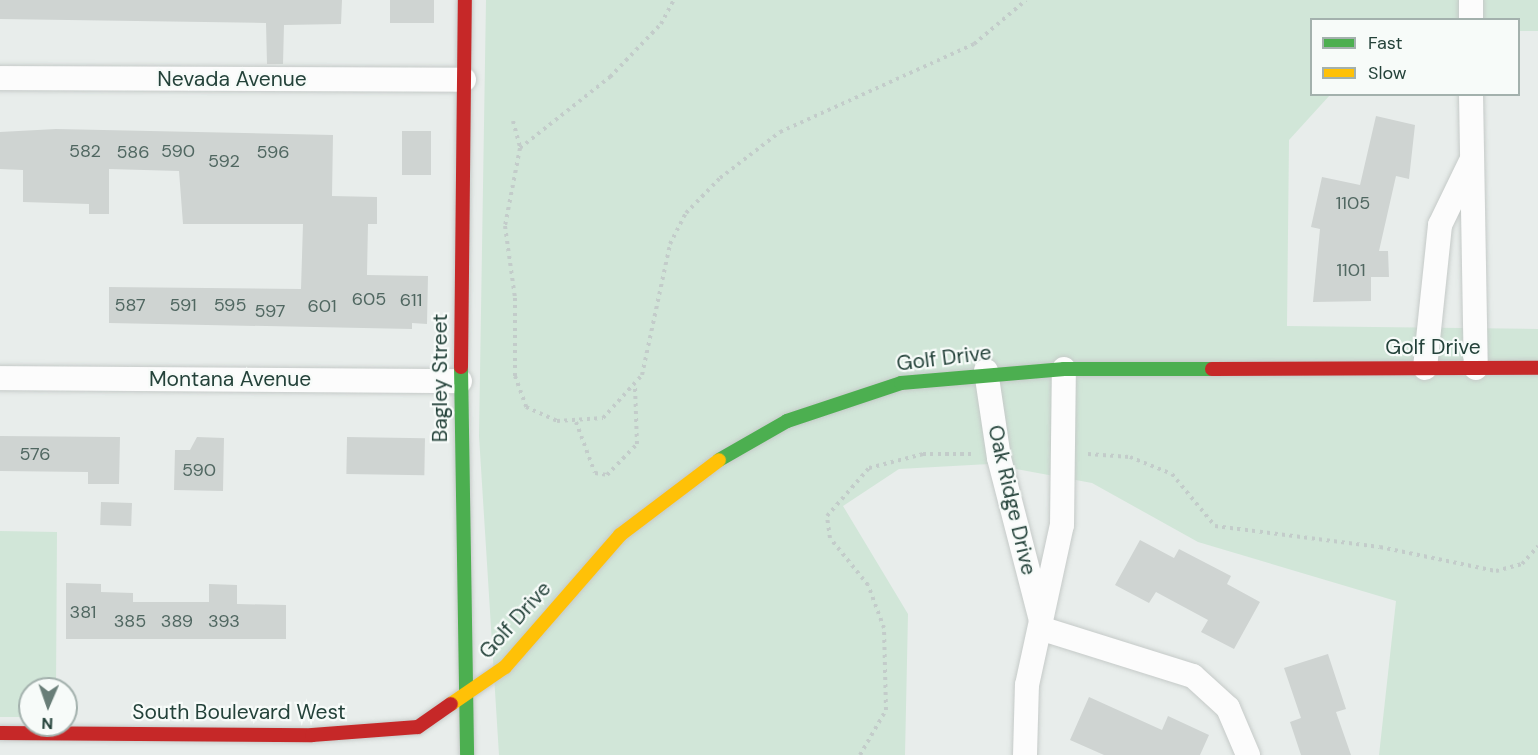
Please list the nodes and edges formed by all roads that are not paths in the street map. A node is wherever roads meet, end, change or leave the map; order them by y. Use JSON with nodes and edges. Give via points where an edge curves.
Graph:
{"nodes":[{"id":1,"x":465,"y":0,"type":"edge"},
{"id":2,"x":1471,"y":0,"type":"edge"},
{"id":3,"x":1471,"y":18,"type":"edge"},
{"id":4,"x":0,"y":78,"type":"edge"},
{"id":5,"x":464,"y":80,"type":"junction"},
{"id":6,"x":1471,"y":96,"type":"edge"},
{"id":7,"x":1470,"y":163,"type":"junction"},
{"id":8,"x":1425,"y":368,"type":"junction"},
{"id":9,"x":1476,"y":368,"type":"junction"},
{"id":10,"x":1538,"y":368,"type":"edge"},
{"id":11,"x":1064,"y":369,"type":"junction"},
{"id":12,"x":986,"y":371,"type":"junction"},
{"id":13,"x":0,"y":378,"type":"edge"},
{"id":14,"x":460,"y":381,"type":"junction"},
{"id":15,"x":1043,"y":628,"type":"junction"},
{"id":16,"x":469,"y":695,"type":"junction"},
{"id":17,"x":0,"y":733,"type":"edge"},
{"id":18,"x":467,"y":755,"type":"edge"},
{"id":19,"x":1025,"y":755,"type":"edge"},
{"id":20,"x":1248,"y":755,"type":"edge"}],
"edges":[{"from":1,"to":5,"type":"street","name":"Bagley Street"},
{"from":2,"to":3,"type":"street"},
{"from":4,"to":5,"type":"street","name":"Nevada Avenue"},
{"from":5,"to":14,"type":"street","name":"Bagley Street"},
{"from":6,"to":7,"type":"street"},
{"from":7,"to":8,"type":"street","via":[[1440,225]]},
{"from":7,"to":9,"type":"street","via":[[1476,215]]},
{"from":8,"to":9,"type":"street","name":"Golf Drive"},
{"from":8,"to":11,"type":"street","name":"Golf Drive"},
{"from":9,"to":10,"type":"street","name":"Golf Drive"},
{"from":11,"to":12,"type":"street","name":"Golf Drive"},
{"from":11,"to":15,"type":"street","name":"Oak Ridge Drive","via":[[1062,525]]},
{"from":12,"to":15,"type":"street","name":"Oak Ridge Drive","via":[[999,458]]},
{"from":12,"to":16,"type":"street","name":"Golf Drive","via":[[901,383],[837,401],[713,461],[620,534],[505,667]]},
{"from":13,"to":14,"type":"street","name":"Montana Avenue"},
{"from":14,"to":16,"type":"street","name":"Bagley Street"},
{"from":15,"to":19,"type":"street","name":"Oak Ridge Drive","via":[[1028,685]]},
{"from":15,"to":20,"type":"street","via":[[1193,676],[1228,708]]},
{"from":16,"to":17,"type":"street","name":"South Boulevard West","via":[[405,731]]},
{"from":16,"to":18,"type":"street","name":"Bagley Street"}]}
